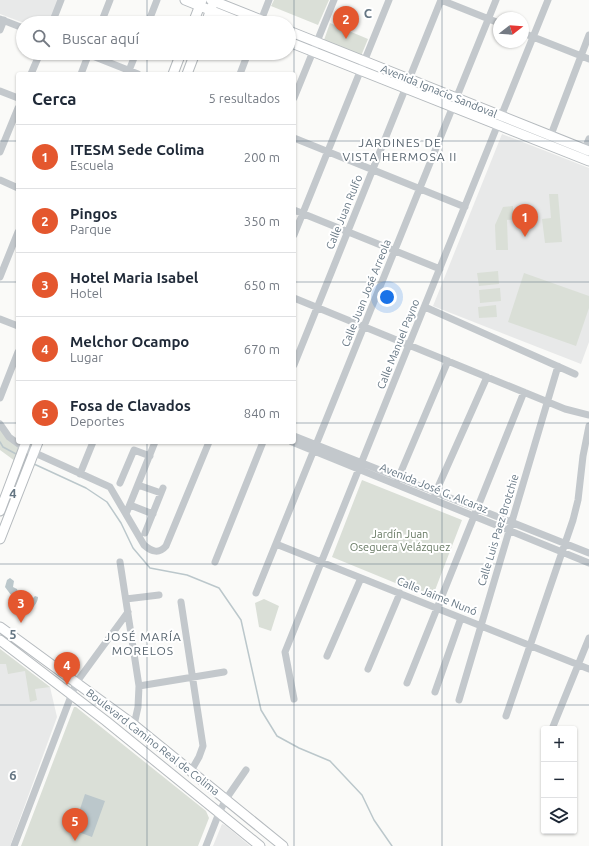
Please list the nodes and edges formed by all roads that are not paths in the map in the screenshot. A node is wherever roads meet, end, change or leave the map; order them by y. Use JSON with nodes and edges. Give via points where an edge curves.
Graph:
{"nodes":[{"id":1,"x":61,"y":0,"type":"edge"},
{"id":2,"x":110,"y":0,"type":"edge"},
{"id":3,"x":157,"y":0,"type":"edge"},
{"id":4,"x":184,"y":0,"type":"edge"},
{"id":5,"x":213,"y":0,"type":"edge"},
{"id":6,"x":269,"y":0,"type":"edge"},
{"id":7,"x":334,"y":0,"type":"edge"},
{"id":8,"x":389,"y":0,"type":"edge"},
{"id":9,"x":441,"y":0,"type":"edge"},
{"id":10,"x":496,"y":0,"type":"edge"},
{"id":11,"x":548,"y":0,"type":"edge"},
{"id":12,"x":200,"y":3,"type":"edge"},
{"id":13,"x":210,"y":10,"type":"junction"},
{"id":14,"x":55,"y":16,"type":"edge"},
{"id":15,"x":104,"y":16,"type":"edge"},
{"id":16,"x":151,"y":16,"type":"edge"},
{"id":17,"x":195,"y":16,"type":"edge"},
{"id":18,"x":208,"y":16,"type":"edge"},
{"id":19,"x":225,"y":16,"type":"edge"},
{"id":20,"x":249,"y":16,"type":"edge"},
{"id":21,"x":265,"y":16,"type":"edge"},
{"id":22,"x":489,"y":19,"type":"junction"},
{"id":23,"x":2,"y":20,"type":"edge"},
{"id":24,"x":493,"y":21,"type":"edge"},
{"id":25,"x":16,"y":25,"type":"edge"},
{"id":26,"x":0,"y":30,"type":"edge"},
{"id":27,"x":296,"y":34,"type":"edge"},
{"id":28,"x":529,"y":35,"type":"edge"},
{"id":29,"x":589,"y":35,"type":"edge"},
{"id":30,"x":534,"y":37,"type":"junction"},
{"id":31,"x":317,"y":42,"type":"junction"},
{"id":32,"x":296,"y":45,"type":"edge"},
{"id":33,"x":313,"y":51,"type":"junction"},
{"id":34,"x":581,"y":56,"type":"junction"},
{"id":35,"x":589,"y":59,"type":"edge"},
{"id":36,"x":37,"y":60,"type":"edge"},
{"id":37,"x":86,"y":60,"type":"edge"},
{"id":38,"x":103,"y":60,"type":"edge"},
{"id":39,"x":133,"y":60,"type":"edge"},
{"id":40,"x":178,"y":60,"type":"edge"},
{"id":41,"x":192,"y":60,"type":"edge"},
{"id":42,"x":245,"y":60,"type":"edge"},
{"id":43,"x":364,"y":61,"type":"junction"},
{"id":44,"x":361,"y":71,"type":"junction"},
{"id":45,"x":33,"y":72,"type":"edge"},
{"id":46,"x":82,"y":72,"type":"edge"},
{"id":47,"x":128,"y":72,"type":"edge"},
{"id":48,"x":174,"y":72,"type":"edge"},
{"id":49,"x":188,"y":72,"type":"edge"},
{"id":50,"x":241,"y":72,"type":"edge"},
{"id":51,"x":409,"y":79,"type":"junction"},
{"id":52,"x":405,"y":88,"type":"junction"},
{"id":53,"x":0,"y":91,"type":"edge"},
{"id":54,"x":296,"y":93,"type":"edge"},
{"id":55,"x":16,"y":97,"type":"edge"},
{"id":56,"x":457,"y":98,"type":"junction"},
{"id":57,"x":453,"y":108,"type":"junction"},
{"id":58,"x":16,"y":113,"type":"edge"},
{"id":59,"x":502,"y":116,"type":"junction"},
{"id":60,"x":498,"y":126,"type":"junction"},
{"id":61,"x":551,"y":136,"type":"junction"},
{"id":62,"x":296,"y":139,"type":"edge"},
{"id":63,"x":589,"y":139,"type":"edge"},
{"id":64,"x":547,"y":145,"type":"junction"},
{"id":65,"x":587,"y":150,"type":"edge"},
{"id":66,"x":0,"y":152,"type":"edge"},
{"id":67,"x":328,"y":152,"type":"junction"},
{"id":68,"x":585,"y":160,"type":"edge"},
{"id":69,"x":373,"y":170,"type":"junction"},
{"id":70,"x":0,"y":180,"type":"edge"},
{"id":71,"x":16,"y":187,"type":"edge"},
{"id":72,"x":420,"y":189,"type":"junction"},
{"id":73,"x":465,"y":207,"type":"junction"},
{"id":74,"x":296,"y":211,"type":"edge"},
{"id":75,"x":303,"y":213,"type":"junction"},
{"id":76,"x":296,"y":230,"type":"edge"},
{"id":77,"x":348,"y":232,"type":"junction"},
{"id":78,"x":16,"y":237,"type":"edge"},
{"id":79,"x":395,"y":251,"type":"junction"},
{"id":80,"x":440,"y":269,"type":"junction"},
{"id":81,"x":0,"y":278,"type":"edge"},
{"id":82,"x":296,"y":299,"type":"edge"},
{"id":83,"x":425,"y":307,"type":"junction"},
{"id":84,"x":317,"y":308,"type":"junction"},
{"id":85,"x":0,"y":319,"type":"edge"},
{"id":86,"x":16,"y":325,"type":"edge"},
{"id":87,"x":364,"y":327,"type":"junction"},
{"id":88,"x":409,"y":346,"type":"junction"},
{"id":89,"x":16,"y":357,"type":"edge"},
{"id":90,"x":296,"y":360,"type":"edge"},
{"id":91,"x":448,"y":361,"type":"junction"},
{"id":92,"x":558,"y":366,"type":"junction"},
{"id":93,"x":575,"y":374,"type":"dead end"},
{"id":94,"x":487,"y":377,"type":"junction"},
{"id":95,"x":524,"y":392,"type":"junction"},
{"id":96,"x":0,"y":398,"type":"edge"},
{"id":97,"x":548,"y":402,"type":"junction"},
{"id":98,"x":589,"y":415,"type":"edge"},
{"id":99,"x":0,"y":424,"type":"edge"},
{"id":100,"x":589,"y":426,"type":"edge"},
{"id":101,"x":296,"y":437,"type":"edge"},
{"id":102,"x":16,"y":442,"type":"edge"},
{"id":103,"x":296,"y":443,"type":"edge"},
{"id":104,"x":37,"y":444,"type":"edge"},
{"id":105,"x":92,"y":444,"type":"edge"},
{"id":106,"x":154,"y":444,"type":"edge"},
{"id":107,"x":209,"y":444,"type":"edge"},
{"id":108,"x":262,"y":444,"type":"edge"},
{"id":109,"x":24,"y":447,"type":"edge"},
{"id":110,"x":315,"y":448,"type":"junction"},
{"id":111,"x":33,"y":455,"type":"junction"},
{"id":112,"x":150,"y":456,"type":"junction"},
{"id":113,"x":361,"y":466,"type":"junction"},
{"id":114,"x":80,"y":474,"type":"junction"},
{"id":115,"x":397,"y":481,"type":"junction"},
{"id":116,"x":120,"y":483,"type":"dead end"},
{"id":117,"x":138,"y":485,"type":"junction"},
{"id":118,"x":434,"y":496,"type":"junction"},
{"id":119,"x":130,"y":505,"type":"junction"},
{"id":120,"x":0,"y":511,"type":"edge"},
{"id":121,"x":476,"y":512,"type":"junction"},
{"id":122,"x":126,"y":514,"type":"junction"},
{"id":123,"x":153,"y":514,"type":"junction"},
{"id":124,"x":512,"y":522,"type":"junction"},
{"id":125,"x":509,"y":530,"type":"junction"},
{"id":126,"x":145,"y":533,"type":"dead end"},
{"id":127,"x":0,"y":539,"type":"edge"},
{"id":128,"x":276,"y":544,"type":"junction"},
{"id":129,"x":565,"y":544,"type":"junction"},
{"id":130,"x":562,"y":552,"type":"junction"},
{"id":131,"x":589,"y":553,"type":"edge"},
{"id":132,"x":120,"y":562,"type":"dead end"},
{"id":133,"x":215,"y":562,"type":"dead end"},
{"id":134,"x":322,"y":562,"type":"junction"},
{"id":135,"x":589,"y":562,"type":"edge"},
{"id":136,"x":361,"y":578,"type":"junction"},
{"id":137,"x":256,"y":593,"type":"dead end"},
{"id":138,"x":400,"y":593,"type":"junction"},
{"id":139,"x":159,"y":595,"type":"dead end"},
{"id":140,"x":126,"y":599,"type":"junction"},
{"id":141,"x":181,"y":602,"type":"dead end"},
{"id":142,"x":436,"y":608,"type":"junction"},
{"id":143,"x":128,"y":612,"type":"junction"},
{"id":144,"x":461,"y":618,"type":"junction"},
{"id":145,"x":481,"y":626,"type":"junction"},
{"id":146,"x":2,"y":628,"type":"edge"},
{"id":147,"x":589,"y":638,"type":"edge"},
{"id":148,"x":0,"y":640,"type":"edge"},
{"id":149,"x":530,"y":646,"type":"junction"},
{"id":150,"x":327,"y":656,"type":"dead end"},
{"id":151,"x":578,"y":665,"type":"junction"},
{"id":152,"x":368,"y":669,"type":"dead end"},
{"id":153,"x":589,"y":669,"type":"edge"},
{"id":154,"x":224,"y":672,"type":"dead end"},
{"id":155,"x":193,"y":677,"type":"junction"},
{"id":156,"x":406,"y":682,"type":"dead end"},
{"id":157,"x":76,"y":683,"type":"junction"},
{"id":158,"x":139,"y":686,"type":"junction"},
{"id":159,"x":435,"y":692,"type":"dead end"},
{"id":160,"x":71,"y":695,"type":"junction"},
{"id":161,"x":294,"y":699,"type":"dead end"},
{"id":162,"x":458,"y":700,"type":"dead end"},
{"id":163,"x":506,"y":716,"type":"dead end"},
{"id":164,"x":134,"y":725,"type":"junction"},
{"id":165,"x":553,"y":726,"type":"edge"},
{"id":166,"x":153,"y":741,"type":"junction"},
{"id":167,"x":145,"y":752,"type":"junction"},
{"id":168,"x":246,"y":770,"type":"dead end"},
{"id":169,"x":191,"y":771,"type":"junction"},
{"id":170,"x":226,"y":799,"type":"junction"},
{"id":171,"x":219,"y":813,"type":"junction"},
{"id":172,"x":14,"y":846,"type":"edge"},
{"id":173,"x":206,"y":846,"type":"edge"},
{"id":174,"x":260,"y":846,"type":"edge"},
{"id":175,"x":283,"y":846,"type":"edge"}],
"edges":[{"from":1,"to":14,"type":"street"},
{"from":2,"to":15,"type":"street"},
{"from":3,"to":16,"type":"street"},
{"from":4,"to":12,"type":"main road"},
{"from":5,"to":13,"type":"main road"},
{"from":5,"to":20,"type":"main road"},
{"from":6,"to":21,"type":"street"},
{"from":7,"to":31,"type":"street"},
{"from":8,"to":43,"type":"street"},
{"from":9,"to":22,"type":"street"},
{"from":9,"to":51,"type":"street","name":"Calle Juan Rulfo"},
{"from":10,"to":22,"type":"street","name":"Calle Juan José Arreola"},
{"from":11,"to":30,"type":"street","name":"Calle Manuel Payno"},
{"from":12,"to":13,"type":"main road"},
{"from":12,"to":17,"type":"main road"},
{"from":13,"to":18,"type":"main road"},
{"from":13,"to":19,"type":"main road"},
{"from":22,"to":24,"type":"street"},
{"from":22,"to":56,"type":"street","name":"Calle Juan José Arreola"},
{"from":23,"to":25,"type":"street"},
{"from":23,"to":26,"type":"street"},
{"from":27,"to":31,"type":"main road","name":"Avenida Ignacio Sandoval"},
{"from":28,"to":30,"type":"street"},
{"from":29,"to":34,"type":"street"},
{"from":30,"to":34,"type":"street"},
{"from":30,"to":59,"type":"street","name":"Calle Manuel Payno"},
{"from":31,"to":33,"type":"street"},
{"from":31,"to":43,"type":"main road","name":"Avenida Ignacio Sandoval"},
{"from":32,"to":33,"type":"main road","name":"Avenida Ignacio Sandoval"},
{"from":33,"to":44,"type":"main road","name":"Avenida Ignacio Sandoval"},
{"from":33,"to":54,"type":"street"},
{"from":34,"to":35,"type":"street"},
{"from":34,"to":61,"type":"street"},
{"from":36,"to":45,"type":"street"},
{"from":37,"to":46,"type":"street"},
{"from":38,"to":47,"type":"street"},
{"from":39,"to":47,"type":"street"},
{"from":40,"to":48,"type":"main road"},
{"from":41,"to":49,"type":"main road"},
{"from":42,"to":50,"type":"street"},
{"from":43,"to":44,"type":"street"},
{"from":43,"to":51,"type":"main road","name":"Avenida Ignacio Sandoval"},
{"from":44,"to":52,"type":"main road","name":"Avenida Ignacio Sandoval"},
{"from":44,"to":67,"type":"street"},
{"from":51,"to":52,"type":"street","name":"Calle Juan Rulfo"},
{"from":51,"to":56,"type":"main road","name":"Avenida Ignacio Sandoval"},
{"from":52,"to":57,"type":"main road","name":"Avenida Ignacio Sandoval"},
{"from":52,"to":69,"type":"street","name":"Calle Juan Rulfo"},
{"from":53,"to":55,"type":"street"},
{"from":56,"to":57,"type":"street","name":"Calle Juan José Arreola"},
{"from":56,"to":59,"type":"main road","name":"Avenida Ignacio Sandoval"},
{"from":57,"to":60,"type":"main road","name":"Avenida Ignacio Sandoval"},
{"from":57,"to":72,"type":"street","name":"Calle Juan José Arreola"},
{"from":58,"to":66,"type":"street"},
{"from":59,"to":60,"type":"street","name":"Calle Manuel Payno"},
{"from":59,"to":61,"type":"main road","name":"Avenida Ignacio Sandoval"},
{"from":60,"to":64,"type":"main road","name":"Avenida Ignacio Sandoval"},
{"from":60,"to":73,"type":"street","name":"Calle Manuel Payno"},
{"from":61,"to":64,"type":"street"},
{"from":61,"to":65,"type":"main road","name":"Avenida Ignacio Sandoval"},
{"from":62,"to":67,"type":"street"},
{"from":63,"to":65,"type":"street"},
{"from":64,"to":68,"type":"main road","name":"Avenida Ignacio Sandoval"},
{"from":65,"to":68,"type":"street"},
{"from":67,"to":69,"type":"street"},
{"from":67,"to":75,"type":"street"},
{"from":69,"to":72,"type":"street"},
{"from":69,"to":77,"type":"street","name":"Calle Juan Rulfo"},
{"from":70,"to":71,"type":"street"},
{"from":72,"to":73,"type":"street"},
{"from":72,"to":79,"type":"street","name":"Calle Juan José Arreola"},
{"from":73,"to":80,"type":"street","name":"Calle Manuel Payno"},
{"from":74,"to":75,"type":"street"},
{"from":75,"to":76,"type":"street"},
{"from":75,"to":77,"type":"street"},
{"from":77,"to":79,"type":"street"},
{"from":77,"to":84,"type":"street","name":"Calle Juan Rulfo"},
{"from":78,"to":81,"type":"street"},
{"from":79,"to":80,"type":"street"},
{"from":79,"to":87,"type":"street","name":"Calle Juan José Arreola"},
{"from":80,"to":83,"type":"street","name":"Calle Manuel Payno"},
{"from":82,"to":84,"type":"street"},
{"from":83,"to":88,"type":"street","name":"Calle Manuel Payno"},
{"from":83,"to":92,"type":"street"},
{"from":84,"to":87,"type":"street"},
{"from":84,"to":90,"type":"street","name":"Calle Juan Rulfo"},
{"from":85,"to":86,"type":"street"},
{"from":87,"to":88,"type":"street"},
{"from":87,"to":110,"type":"street","name":"Calle Juan José Arreola"},
{"from":88,"to":91,"type":"street"},
{"from":88,"to":113,"type":"street","name":"Calle Manuel Payno"},
{"from":89,"to":96,"type":"street"},
{"from":91,"to":94,"type":"street"},
{"from":91,"to":115,"type":"street"},
{"from":92,"to":93,"type":"street"},
{"from":92,"to":97,"type":"street","name":"Calle Luis Paez Brotchie"},
{"from":94,"to":95,"type":"street"},
{"from":94,"to":118,"type":"street"},
{"from":95,"to":97,"type":"street"},
{"from":95,"to":121,"type":"street"},
{"from":97,"to":98,"type":"street"},
{"from":97,"to":124,"type":"street","name":"Calle Luis Paez Brotchie"},
{"from":99,"to":102,"type":"street","via":[[9,437]]},
{"from":100,"to":129,"type":"street","via":[[578,500]]},
{"from":101,"to":110,"type":"street","name":"Avenida José G. Alcaraz"},
{"from":103,"to":110,"type":"street","name":"Avenida José G. Alcaraz"},
{"from":104,"to":111,"type":"main road"},
{"from":105,"to":114,"type":"street"},
{"from":106,"to":112,"type":"street"},
{"from":107,"to":122,"type":"street","via":[[166,546],[162,550],[156,552],[144,545]]},
{"from":108,"to":133,"type":"street"},
{"from":109,"to":111,"type":"street"},
{"from":109,"to":120,"type":"main road"},
{"from":110,"to":113,"type":"street","name":"Avenida José G. Alcaraz"},
{"from":110,"to":128,"type":"street","name":"Calle Juan José Arreola"},
{"from":111,"to":114,"type":"street"},
{"from":111,"to":127,"type":"main road"},
{"from":112,"to":116,"type":"street","via":[[134,450]]},
{"from":112,"to":117,"type":"street"},
{"from":113,"to":115,"type":"street","name":"Avenida José G. Alcaraz"},
{"from":113,"to":134,"type":"street","name":"Calle Manuel Payno"},
{"from":114,"to":122,"type":"street","via":[[110,487]]},
{"from":115,"to":118,"type":"street","name":"Avenida José G. Alcaraz"},
{"from":117,"to":119,"type":"street"},
{"from":117,"to":123,"type":"street","via":[[162,490]]},
{"from":118,"to":121,"type":"street","name":"Avenida José G. Alcaraz"},
{"from":119,"to":122,"type":"street"},
{"from":119,"to":123,"type":"street"},
{"from":121,"to":124,"type":"street","name":"Avenida José G. Alcaraz"},
{"from":121,"to":125,"type":"street","name":"Avenida José G. Alcaraz"},
{"from":121,"to":142,"type":"street"},
{"from":123,"to":126,"type":"street"},
{"from":124,"to":125,"type":"street","name":"Calle Luis Paez Brotchie"},
{"from":124,"to":129,"type":"street","name":"Avenida José G. Alcaraz"},
{"from":125,"to":130,"type":"street","name":"Avenida José G. Alcaraz"},
{"from":125,"to":145,"type":"street","name":"Calle Luis Paez Brotchie"},
{"from":128,"to":134,"type":"street","name":"Calle Jaime Nunó"},
{"from":128,"to":137,"type":"street","name":"Calle Juan José Arreola"},
{"from":129,"to":130,"type":"street"},
{"from":129,"to":131,"type":"street","name":"Avenida José G. Alcaraz"},
{"from":130,"to":135,"type":"street","name":"Avenida José G. Alcaraz"},
{"from":130,"to":149,"type":"street"},
{"from":132,"to":140,"type":"street"},
{"from":134,"to":136,"type":"street","name":"Calle Jaime Nunó"},
{"from":134,"to":161,"type":"street","name":"Calle Manuel Payno","via":[[285,652]]},
{"from":136,"to":138,"type":"street","name":"Calle Jaime Nunó"},
{"from":136,"to":150,"type":"street"},
{"from":138,"to":142,"type":"street","name":"Calle Jaime Nunó"},
{"from":138,"to":152,"type":"street"},
{"from":139,"to":140,"type":"street"},
{"from":140,"to":143,"type":"street"},
{"from":141,"to":155,"type":"street"},
{"from":142,"to":144,"type":"street","name":"Calle Jaime Nunó"},
{"from":142,"to":156,"type":"street"},
{"from":143,"to":157,"type":"street"},
{"from":143,"to":158,"type":"street"},
{"from":144,"to":145,"type":"street","name":"Calle Jaime Nunó"},
{"from":144,"to":159,"type":"street"},
{"from":145,"to":149,"type":"street","name":"Calle Jaime Nunó"},
{"from":145,"to":162,"type":"street","name":"Calle Luis Paez Brotchie"},
{"from":146,"to":157,"type":"main road","name":"Boulevard Camino Real de Colima"},
{"from":147,"to":151,"type":"street"},
{"from":148,"to":160,"type":"main road","name":"Boulevard Camino Real de Colima"},
{"from":149,"to":151,"type":"street","name":"Calle Jaime Nunó"},
{"from":149,"to":163,"type":"street"},
{"from":151,"to":153,"type":"street","name":"Calle Jaime Nunó"},
{"from":151,"to":165,"type":"street"},
{"from":154,"to":155,"type":"street"},
{"from":155,"to":158,"type":"street"},
{"from":155,"to":169,"type":"street","via":[[203,746]]},
{"from":157,"to":160,"type":"street"},
{"from":157,"to":164,"type":"main road","name":"Boulevard Camino Real de Colima"},
{"from":158,"to":164,"type":"street"},
{"from":160,"to":167,"type":"main road","name":"Boulevard Camino Real de Colima"},
{"from":160,"to":172,"type":"street"},
{"from":164,"to":166,"type":"main road","name":"Boulevard Camino Real de Colima"},
{"from":166,"to":167,"type":"main road"},
{"from":166,"to":169,"type":"main road","name":"Boulevard Camino Real de Colima"},
{"from":167,"to":171,"type":"main road","name":"Boulevard Camino Real de Colima"},
{"from":168,"to":170,"type":"street"},
{"from":169,"to":170,"type":"main road","name":"Boulevard Camino Real de Colima"},
{"from":170,"to":171,"type":"street"},
{"from":170,"to":175,"type":"main road","name":"Boulevard Camino Real de Colima"},
{"from":171,"to":173,"type":"street"},
{"from":171,"to":174,"type":"main road","name":"Boulevard Camino Real de Colima"}]}
